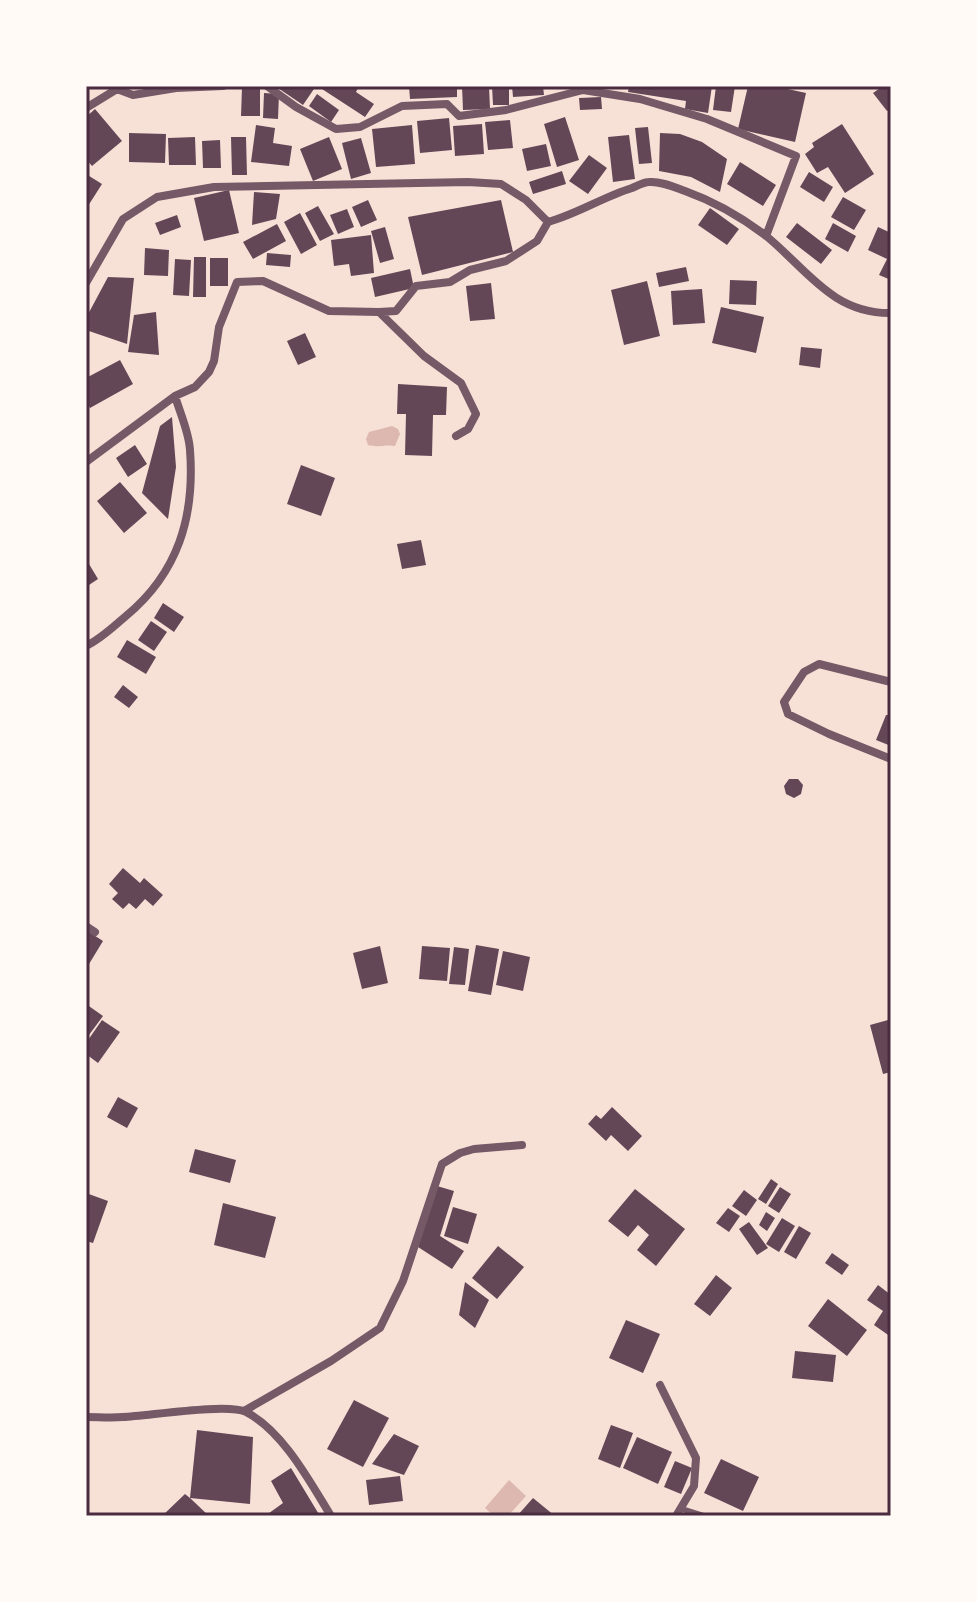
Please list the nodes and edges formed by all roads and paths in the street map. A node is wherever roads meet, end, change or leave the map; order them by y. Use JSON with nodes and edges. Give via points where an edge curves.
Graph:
{"nodes":[{"id":1,"x":223,"y":86,"type":"edge"},
{"id":2,"x":267,"y":86,"type":"edge"},
{"id":3,"x":86,"y":108,"type":"edge"},
{"id":4,"x":548,"y":222,"type":"junction"},
{"id":5,"x":766,"y":236,"type":"junction"},
{"id":6,"x":86,"y":283,"type":"edge"},
{"id":7,"x":379,"y":312,"type":"junction"},
{"id":8,"x":891,"y":313,"type":"edge"},
{"id":9,"x":175,"y":396,"type":"junction"},
{"id":10,"x":456,"y":436,"type":"dead end"},
{"id":11,"x":86,"y":462,"type":"edge"},
{"id":12,"x":86,"y":646,"type":"edge"},
{"id":13,"x":891,"y":682,"type":"edge"},
{"id":14,"x":891,"y":759,"type":"edge"},
{"id":15,"x":86,"y":926,"type":"edge"},
{"id":16,"x":95,"y":932,"type":"dead end"},
{"id":17,"x":522,"y":1145,"type":"dead end"},
{"id":18,"x":660,"y":1385,"type":"dead end"},
{"id":19,"x":244,"y":1411,"type":"junction"},
{"id":20,"x":86,"y":1417,"type":"edge"},
{"id":21,"x":679,"y":1513,"type":"edge"},
{"id":22,"x":331,"y":1516,"type":"edge"},
{"id":23,"x":704,"y":1516,"type":"edge"}],
"edges":[{"from":1,"to":3,"type":"street","via":[[133,95],[117,89]]},
{"from":2,"to":5,"type":"street","via":[[336,129],[360,127],[402,106],[447,104],[459,116],[583,90],[640,99],[707,119],[796,156]]},
{"from":4,"to":5,"type":"street","via":[[650,182],[717,205]]},
{"from":4,"to":6,"type":"street","via":[[501,184],[214,187],[157,197],[127,215]]},
{"from":4,"to":7,"type":"street","via":[[537,241],[506,261],[470,270],[450,282],[416,286],[396,311]]},
{"from":5,"to":8,"type":"street","via":[[814,283],[842,301],[870,313]]},
{"from":7,"to":9,"type":"street","via":[[329,311],[263,281],[237,282],[209,372],[195,387]]},
{"from":7,"to":10,"type":"street","via":[[461,383],[476,414],[468,429]]},
{"from":9,"to":11,"type":"street"},
{"from":9,"to":12,"type":"street","via":[[190,447],[189,501],[179,547],[147,599]]},
{"from":13,"to":14,"type":"street","via":[[819,664],[804,672],[784,702],[788,714]]},
{"from":15,"to":16,"type":"street"},
{"from":17,"to":19,"type":"street","via":[[474,1149],[442,1164],[403,1281],[380,1328]]},
{"from":18,"to":21,"type":"street","via":[[696,1458],[694,1486]]},
{"from":19,"to":20,"type":"street"},
{"from":19,"to":22,"type":"street","via":[[297,1460]]},
{"from":21,"to":23,"type":"lane"}]}
